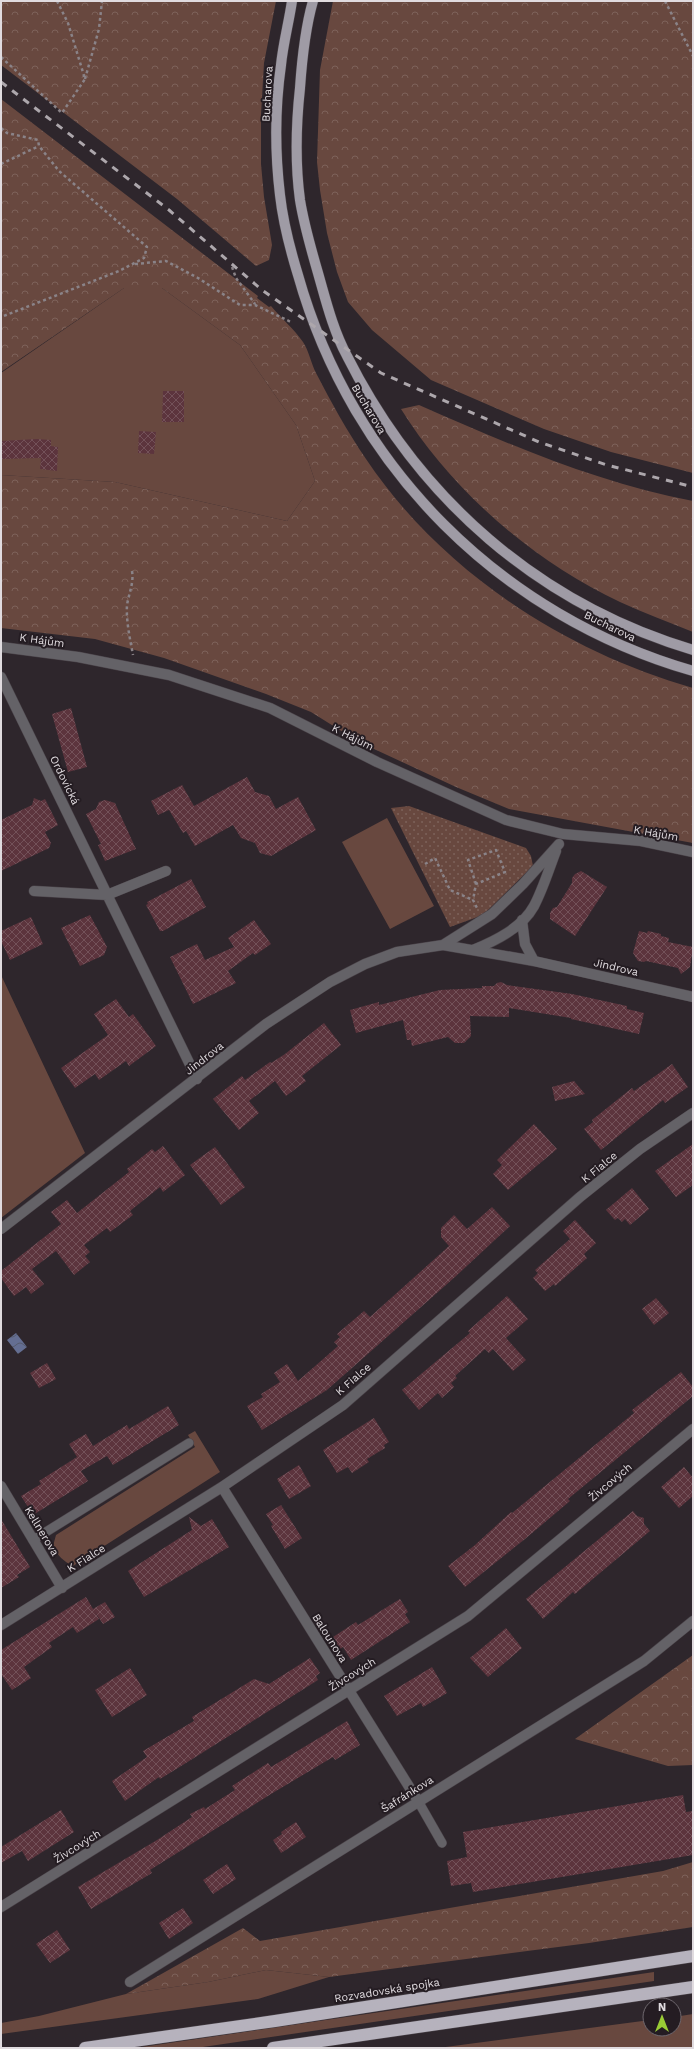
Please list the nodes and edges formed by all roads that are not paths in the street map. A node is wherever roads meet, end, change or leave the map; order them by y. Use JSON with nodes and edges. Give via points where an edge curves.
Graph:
{"nodes":[{"id":1,"x":292,"y":1,"type":"edge"},
{"id":2,"x":313,"y":1,"type":"edge"},
{"id":3,"x":1,"y":647,"type":"edge"},
{"id":4,"x":693,"y":650,"type":"edge"},
{"id":5,"x":693,"y":671,"type":"edge"},
{"id":6,"x":1,"y":677,"type":"edge"},
{"id":7,"x":561,"y":839,"type":"junction"},
{"id":8,"x":693,"y":852,"type":"edge"},
{"id":9,"x":166,"y":871,"type":"dead end"},
{"id":10,"x":34,"y":891,"type":"dead end"},
{"id":11,"x":107,"y":895,"type":"junction"},
{"id":12,"x":522,"y":920,"type":"junction"},
{"id":13,"x":443,"y":944,"type":"junction"},
{"id":14,"x":473,"y":950,"type":"junction"},
{"id":15,"x":534,"y":961,"type":"junction"},
{"id":16,"x":693,"y":997,"type":"edge"},
{"id":17,"x":197,"y":1079,"type":"junction"},
{"id":18,"x":693,"y":1113,"type":"edge"},
{"id":19,"x":1,"y":1229,"type":"edge"},
{"id":20,"x":693,"y":1429,"type":"edge"},
{"id":21,"x":189,"y":1442,"type":"dead end"},
{"id":22,"x":1,"y":1486,"type":"edge"},
{"id":23,"x":222,"y":1487,"type":"junction"},
{"id":24,"x":34,"y":1540,"type":"junction"},
{"id":25,"x":62,"y":1588,"type":"junction"},
{"id":26,"x":693,"y":1621,"type":"edge"},
{"id":27,"x":1,"y":1625,"type":"edge"},
{"id":28,"x":349,"y":1690,"type":"junction"},
{"id":29,"x":418,"y":1801,"type":"junction"},
{"id":30,"x":442,"y":1844,"type":"dead end"},
{"id":31,"x":1,"y":1907,"type":"edge"},
{"id":32,"x":693,"y":1956,"type":"edge"},
{"id":33,"x":130,"y":1982,"type":"dead end"},
{"id":34,"x":693,"y":1987,"type":"edge"},
{"id":35,"x":85,"y":2048,"type":"edge"},
{"id":36,"x":273,"y":2048,"type":"edge"}],
"edges":[{"from":1,"to":5,"type":"main road","name":"Bucharova","via":[[281,65],[278,115],[280,195],[288,242],[307,306],[328,359],[351,405],[407,486],[453,535],[484,562],[558,613],[602,637],[639,653]]},
{"from":2,"to":4,"type":"main road","name":"Bucharova","via":[[303,55],[298,105],[300,201],[330,314],[346,355],[374,405],[418,468],[442,496],[466,520],[519,564],[598,613],[642,633]]},
{"from":3,"to":7,"type":"street","name":"K Hájům","via":[[78,657],[170,676],[270,708],[377,762],[506,820]]},
{"from":6,"to":11,"type":"street","name":"Ordovická"},
{"from":7,"to":8,"type":"street","name":"K Hájům","via":[[641,842]]},
{"from":7,"to":12,"type":"street","via":[[534,906]]},
{"from":7,"to":13,"type":"street","name":"Jindrova","via":[[523,884],[492,914]]},
{"from":9,"to":11,"type":"street"},
{"from":10,"to":11,"type":"street"},
{"from":11,"to":17,"type":"street","name":"Ordovická"},
{"from":12,"to":14,"type":"street","via":[[500,938]]},
{"from":12,"to":15,"type":"street","via":[[525,944]]},
{"from":13,"to":14,"type":"street","name":"Jindrova"},
{"from":13,"to":17,"type":"street","name":"Jindrova","via":[[398,952],[365,964],[330,982],[266,1024]]},
{"from":14,"to":15,"type":"street","name":"Jindrova"},
{"from":15,"to":16,"type":"street","name":"Jindrova"},
{"from":17,"to":19,"type":"street","name":"Jindrova"},
{"from":18,"to":23,"type":"street","name":"K Fialce","via":[[640,1149],[580,1197],[343,1404]]},
{"from":20,"to":28,"type":"street","name":"Živcových","via":[[468,1616]]},
{"from":21,"to":24,"type":"lane"},
{"from":22,"to":24,"type":"street","name":"Kellnerova"},
{"from":23,"to":25,"type":"street","name":"K Fialce"},
{"from":23,"to":28,"type":"street","name":"Balounova"},
{"from":24,"to":25,"type":"street","name":"Kellnerova"},
{"from":25,"to":27,"type":"street","name":"K Fialce"},
{"from":26,"to":29,"type":"street","name":"Šafránkova","via":[[644,1661]]},
{"from":28,"to":29,"type":"street","name":"Balounova"},
{"from":28,"to":31,"type":"street","name":"Živcových"},
{"from":29,"to":30,"type":"lane"},
{"from":29,"to":33,"type":"street","name":"Šafránkova"},
{"from":32,"to":35,"type":"highway","name":"Rozvadovská spojka"},
{"from":34,"to":36,"type":"highway"}]}
